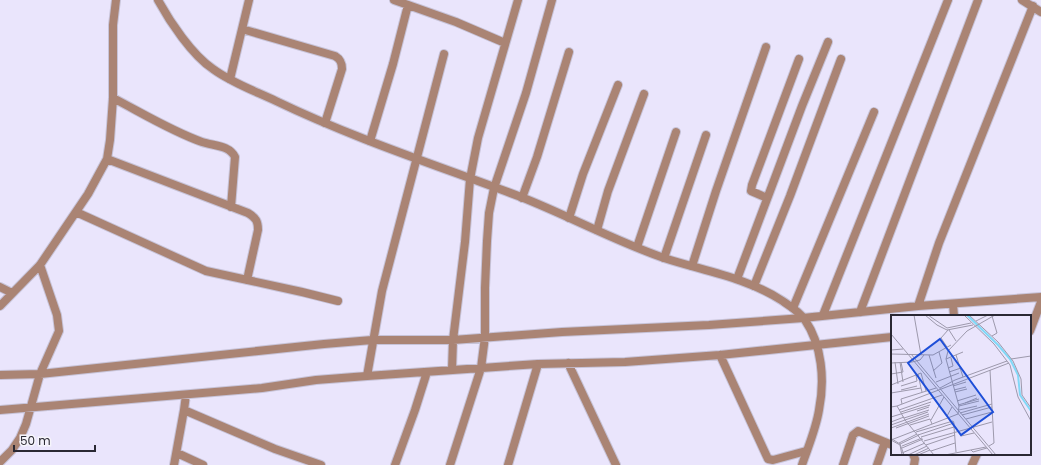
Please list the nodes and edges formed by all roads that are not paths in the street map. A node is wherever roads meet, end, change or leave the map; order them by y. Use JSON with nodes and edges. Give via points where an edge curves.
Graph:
{"nodes":[{"id":1,"x":116,"y":0,"type":"edge"},
{"id":2,"x":158,"y":0,"type":"edge"},
{"id":3,"x":249,"y":0,"type":"edge"},
{"id":4,"x":394,"y":0,"type":"edge"},
{"id":5,"x":518,"y":0,"type":"edge"},
{"id":6,"x":552,"y":0,"type":"edge"},
{"id":7,"x":948,"y":0,"type":"edge"},
{"id":8,"x":978,"y":0,"type":"edge"},
{"id":9,"x":1022,"y":0,"type":"edge"},
{"id":10,"x":408,"y":5,"type":"junction"},
{"id":11,"x":1033,"y":6,"type":"junction"},
{"id":12,"x":1041,"y":12,"type":"edge"},
{"id":13,"x":242,"y":29,"type":"junction"},
{"id":14,"x":828,"y":42,"type":"dead end"},
{"id":15,"x":505,"y":43,"type":"junction"},
{"id":16,"x":766,"y":47,"type":"dead end"},
{"id":17,"x":569,"y":52,"type":"dead end"},
{"id":18,"x":444,"y":54,"type":"dead end"},
{"id":19,"x":799,"y":59,"type":"dead end"},
{"id":20,"x":841,"y":59,"type":"dead end"},
{"id":21,"x":230,"y":80,"type":"junction"},
{"id":22,"x":618,"y":85,"type":"dead end"},
{"id":23,"x":644,"y":94,"type":"dead end"},
{"id":24,"x":113,"y":98,"type":"junction"},
{"id":25,"x":874,"y":112,"type":"dead end"},
{"id":26,"x":325,"y":123,"type":"junction"},
{"id":27,"x":676,"y":132,"type":"dead end"},
{"id":28,"x":706,"y":135,"type":"dead end"},
{"id":29,"x":370,"y":141,"type":"junction"},
{"id":30,"x":416,"y":158,"type":"junction"},
{"id":31,"x":106,"y":159,"type":"junction"},
{"id":32,"x":470,"y":179,"type":"junction"},
{"id":33,"x":494,"y":188,"type":"junction"},
{"id":34,"x":522,"y":198,"type":"junction"},
{"id":35,"x":767,"y":198,"type":"junction"},
{"id":36,"x":231,"y":207,"type":"junction"},
{"id":37,"x":76,"y":212,"type":"junction"},
{"id":38,"x":569,"y":218,"type":"junction"},
{"id":39,"x":596,"y":230,"type":"junction"},
{"id":40,"x":637,"y":247,"type":"junction"},
{"id":41,"x":664,"y":258,"type":"junction"},
{"id":42,"x":40,"y":265,"type":"junction"},
{"id":43,"x":692,"y":266,"type":"junction"},
{"id":44,"x":737,"y":279,"type":"junction"},
{"id":45,"x":247,"y":280,"type":"junction"},
{"id":46,"x":754,"y":286,"type":"junction"},
{"id":47,"x":0,"y":287,"type":"edge"},
{"id":48,"x":12,"y":293,"type":"junction"},
{"id":49,"x":1041,"y":297,"type":"edge"},
{"id":50,"x":338,"y":301,"type":"dead end"},
{"id":51,"x":1041,"y":302,"type":"edge"},
{"id":52,"x":954,"y":304,"type":"junction"},
{"id":53,"x":0,"y":306,"type":"edge"},
{"id":54,"x":918,"y":306,"type":"junction"},
{"id":55,"x":793,"y":308,"type":"junction"},
{"id":56,"x":860,"y":312,"type":"junction"},
{"id":57,"x":823,"y":315,"type":"junction"},
{"id":58,"x":954,"y":315,"type":"edge"},
{"id":59,"x":803,"y":318,"type":"junction"},
{"id":60,"x":1035,"y":323,"type":"edge"},
{"id":61,"x":485,"y":337,"type":"junction"},
{"id":62,"x":891,"y":337,"type":"edge"},
{"id":63,"x":372,"y":340,"type":"junction"},
{"id":64,"x":453,"y":340,"type":"junction"},
{"id":65,"x":817,"y":344,"type":"junction"},
{"id":66,"x":720,"y":355,"type":"junction"},
{"id":67,"x":568,"y":363,"type":"junction"},
{"id":68,"x":538,"y":364,"type":"junction"},
{"id":69,"x":480,"y":368,"type":"junction"},
{"id":70,"x":452,"y":370,"type":"junction"},
{"id":71,"x":427,"y":372,"type":"junction"},
{"id":72,"x":40,"y":374,"type":"junction"},
{"id":73,"x":0,"y":375,"type":"edge"},
{"id":74,"x":367,"y":376,"type":"junction"},
{"id":75,"x":186,"y":395,"type":"junction"},
{"id":76,"x":31,"y":407,"type":"junction"},
{"id":77,"x":0,"y":410,"type":"edge"},
{"id":78,"x":184,"y":410,"type":"junction"},
{"id":79,"x":889,"y":444,"type":"edge"},
{"id":80,"x":806,"y":451,"type":"junction"},
{"id":81,"x":176,"y":454,"type":"junction"},
{"id":82,"x":913,"y":455,"type":"edge"},
{"id":83,"x":977,"y":455,"type":"edge"},
{"id":84,"x":0,"y":462,"type":"edge"},
{"id":85,"x":174,"y":465,"type":"edge"},
{"id":86,"x":203,"y":465,"type":"edge"},
{"id":87,"x":321,"y":465,"type":"edge"},
{"id":88,"x":395,"y":465,"type":"edge"},
{"id":89,"x":450,"y":465,"type":"edge"},
{"id":90,"x":508,"y":465,"type":"edge"},
{"id":91,"x":616,"y":465,"type":"edge"},
{"id":92,"x":802,"y":465,"type":"edge"},
{"id":93,"x":843,"y":465,"type":"edge"},
{"id":94,"x":877,"y":465,"type":"edge"},
{"id":95,"x":914,"y":465,"type":"edge"},
{"id":96,"x":972,"y":465,"type":"edge"}],
"edges":[{"from":1,"to":24,"type":"street","via":[[113,25]]},
{"from":2,"to":21,"type":"street","via":[[184,40],[201,60]]},
{"from":3,"to":13,"type":"street"},
{"from":4,"to":10,"type":"street"},
{"from":5,"to":15,"type":"street"},
{"from":6,"to":33,"type":"street","via":[[526,93]]},
{"from":7,"to":57,"type":"street"},
{"from":8,"to":56,"type":"street"},
{"from":9,"to":11,"type":"street"},
{"from":10,"to":15,"type":"street"},
{"from":10,"to":29,"type":"street"},
{"from":11,"to":12,"type":"street"},
{"from":11,"to":54,"type":"street","via":[[939,243]]},
{"from":13,"to":21,"type":"street"},
{"from":13,"to":26,"type":"street","via":[[340,59],[342,69]]},
{"from":14,"to":35,"type":"street"},
{"from":15,"to":32,"type":"street","via":[[478,138]]},
{"from":16,"to":43,"type":"street"},
{"from":17,"to":34,"type":"street"},
{"from":18,"to":30,"type":"street"},
{"from":19,"to":35,"type":"street","via":[[752,186],[754,193]]},
{"from":20,"to":46,"type":"street"},
{"from":21,"to":26,"type":"street"},
{"from":22,"to":38,"type":"street","via":[[583,174]]},
{"from":23,"to":39,"type":"street"},
{"from":24,"to":31,"type":"street"},
{"from":24,"to":36,"type":"street","via":[[185,135],[232,152],[235,156]]},
{"from":25,"to":55,"type":"street"},
{"from":26,"to":29,"type":"street"},
{"from":27,"to":40,"type":"street"},
{"from":28,"to":41,"type":"street"},
{"from":29,"to":30,"type":"street"},
{"from":30,"to":32,"type":"street"},
{"from":30,"to":63,"type":"street"},
{"from":31,"to":36,"type":"street"},
{"from":31,"to":37,"type":"street"},
{"from":32,"to":33,"type":"street"},
{"from":32,"to":64,"type":"street"},
{"from":33,"to":34,"type":"street"},
{"from":33,"to":61,"type":"street","via":[[489,213],[485,264]]},
{"from":34,"to":38,"type":"street"},
{"from":35,"to":44,"type":"street"},
{"from":36,"to":45,"type":"street","via":[[248,213],[258,222]]},
{"from":37,"to":42,"type":"street"},
{"from":37,"to":45,"type":"street","via":[[206,271]]},
{"from":38,"to":39,"type":"street"},
{"from":39,"to":40,"type":"street"},
{"from":40,"to":41,"type":"street"},
{"from":41,"to":43,"type":"street"},
{"from":42,"to":48,"type":"street"},
{"from":42,"to":72,"type":"street","via":[[57,315],[59,331]]},
{"from":43,"to":44,"type":"street"},
{"from":44,"to":46,"type":"street"},
{"from":45,"to":50,"type":"street"},
{"from":46,"to":55,"type":"street"},
{"from":47,"to":48,"type":"street"},
{"from":48,"to":53,"type":"street"},
{"from":49,"to":52,"type":"street"},
{"from":51,"to":60,"type":"street"},
{"from":52,"to":54,"type":"street"},
{"from":52,"to":58,"type":"street"},
{"from":54,"to":56,"type":"street"},
{"from":55,"to":59,"type":"street"},
{"from":56,"to":57,"type":"street"},
{"from":57,"to":59,"type":"street"},
{"from":59,"to":61,"type":"street","via":[[654,329]]},
{"from":59,"to":65,"type":"street"},
{"from":61,"to":64,"type":"street"},
{"from":61,"to":69,"type":"street"},
{"from":62,"to":65,"type":"street"},
{"from":63,"to":64,"type":"street"},
{"from":63,"to":72,"type":"street"},
{"from":63,"to":74,"type":"street"},
{"from":64,"to":70,"type":"street"},
{"from":65,"to":66,"type":"street"},
{"from":65,"to":80,"type":"street","via":[[822,394]]},
{"from":66,"to":67,"type":"street"},
{"from":66,"to":80,"type":"street","via":[[768,459],[773,460]]},
{"from":67,"to":68,"type":"street"},
{"from":67,"to":91,"type":"street"},
{"from":68,"to":69,"type":"street"},
{"from":68,"to":90,"type":"street"},
{"from":69,"to":70,"type":"street"},
{"from":69,"to":89,"type":"street"},
{"from":70,"to":71,"type":"street"},
{"from":71,"to":74,"type":"street"},
{"from":71,"to":88,"type":"street"},
{"from":72,"to":73,"type":"street"},
{"from":72,"to":76,"type":"street"},
{"from":74,"to":75,"type":"street"},
{"from":75,"to":76,"type":"street"},
{"from":75,"to":78,"type":"street"},
{"from":76,"to":77,"type":"street"},
{"from":76,"to":84,"type":"street","via":[[20,438]]},
{"from":78,"to":81,"type":"street"},
{"from":78,"to":87,"type":"street"},
{"from":79,"to":93,"type":"street","via":[[858,431]]},
{"from":79,"to":94,"type":"street"},
{"from":80,"to":92,"type":"street"},
{"from":81,"to":85,"type":"street"},
{"from":81,"to":86,"type":"street"},
{"from":82,"to":95,"type":"street"},
{"from":83,"to":96,"type":"street"}]}
